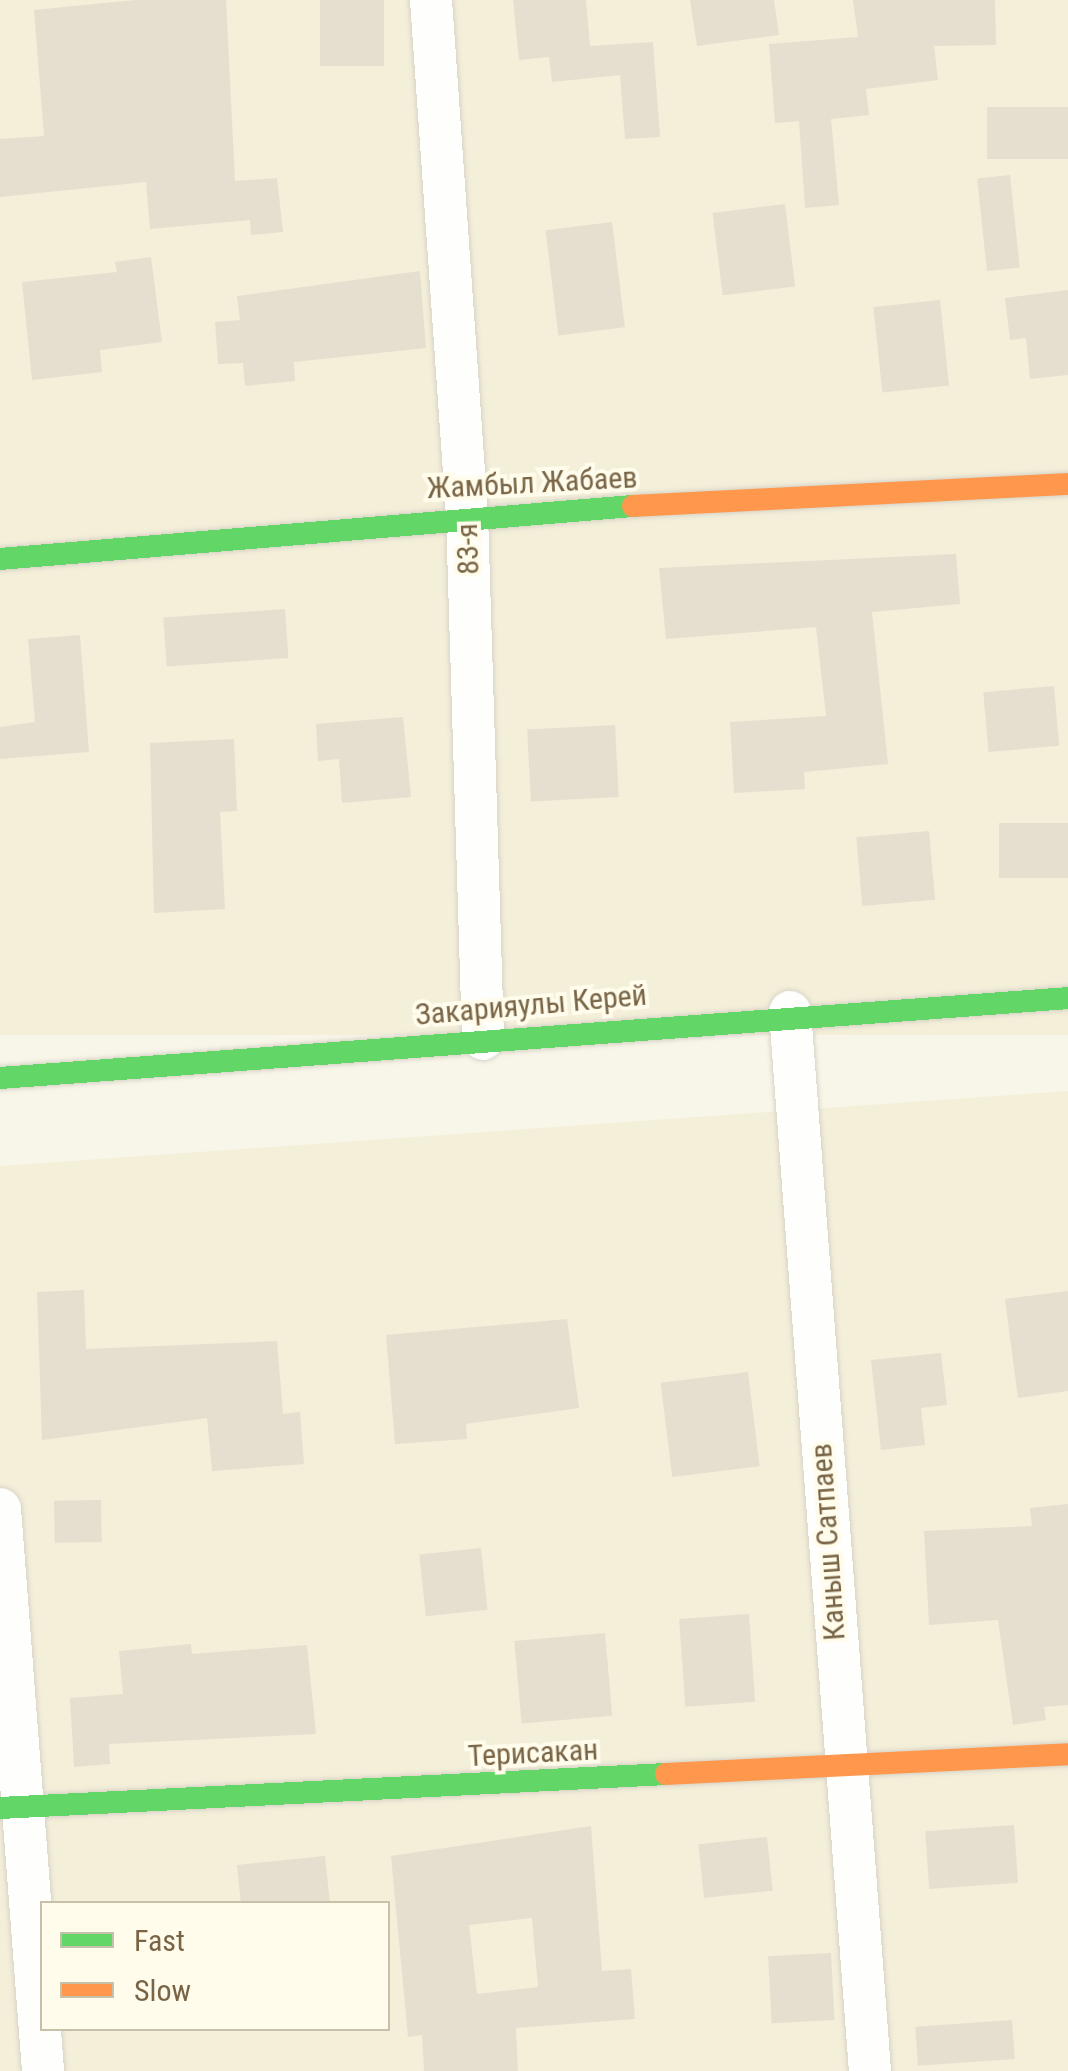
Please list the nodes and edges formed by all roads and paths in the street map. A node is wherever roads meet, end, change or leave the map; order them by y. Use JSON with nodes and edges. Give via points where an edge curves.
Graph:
{"nodes":[{"id":1,"x":431,"y":0,"type":"edge"},
{"id":2,"x":1068,"y":484,"type":"edge"},
{"id":3,"x":467,"y":515,"type":"junction"},
{"id":4,"x":0,"y":559,"type":"edge"},
{"id":5,"x":1068,"y":998,"type":"edge"},
{"id":6,"x":790,"y":1012,"type":"junction"},
{"id":7,"x":483,"y":1039,"type":"junction"},
{"id":8,"x":0,"y":1078,"type":"edge"},
{"id":9,"x":0,"y":1509,"type":"edge"},
{"id":10,"x":1068,"y":1754,"type":"edge"},
{"id":11,"x":844,"y":1769,"type":"junction"},
{"id":12,"x":13,"y":1807,"type":"edge"},
{"id":13,"x":43,"y":2071,"type":"edge"},
{"id":14,"x":870,"y":2071,"type":"edge"}],
"edges":[{"from":1,"to":3,"type":"street","name":"83-я"},
{"from":2,"to":3,"type":"main road","name":"Жамбыл Жабаев"},
{"from":3,"to":4,"type":"main road","name":"Жамбыл Жабаев"},
{"from":3,"to":7,"type":"street","name":"83-я"},
{"from":5,"to":6,"type":"main road","name":"Закарияулы Керей"},
{"from":6,"to":7,"type":"main road","name":"Закарияулы Керей"},
{"from":6,"to":11,"type":"street","name":"Каныш Сатпаев"},
{"from":7,"to":8,"type":"main road","name":"Закарияулы Керей"},
{"from":9,"to":12,"type":"street"},
{"from":10,"to":11,"type":"main road","name":"Терисакан"},
{"from":11,"to":12,"type":"main road","name":"Терисакан"},
{"from":11,"to":14,"type":"street","name":"Каныш Сатпаев"},
{"from":12,"to":13,"type":"street"}]}
